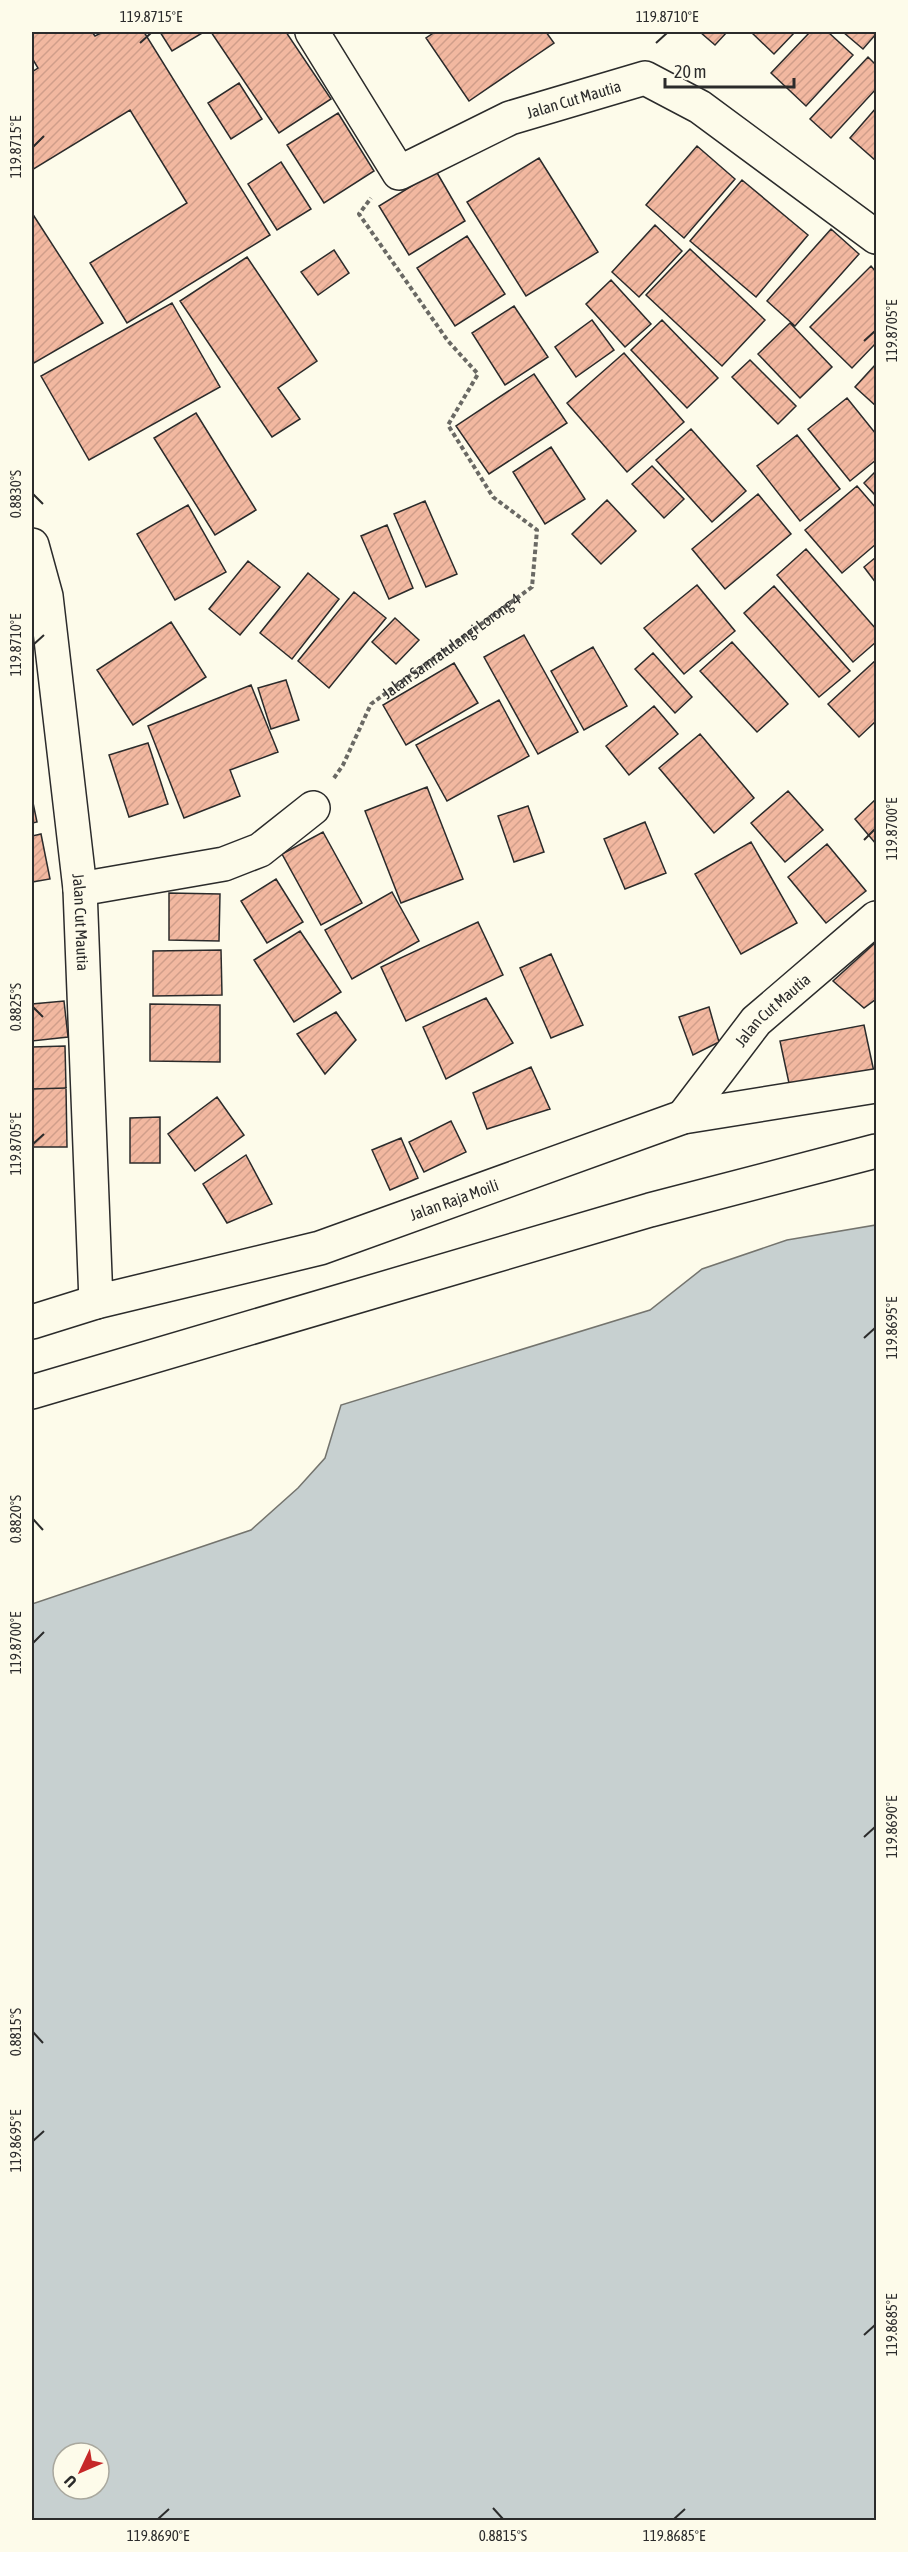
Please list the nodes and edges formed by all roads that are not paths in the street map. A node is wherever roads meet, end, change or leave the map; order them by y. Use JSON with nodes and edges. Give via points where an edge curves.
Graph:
{"nodes":[{"id":1,"x":312,"y":32,"type":"edge"},
{"id":2,"x":876,"y":237,"type":"edge"},
{"id":3,"x":32,"y":545,"type":"edge"},
{"id":4,"x":39,"y":597,"type":"edge"},
{"id":5,"x":313,"y":808,"type":"road end"},
{"id":6,"x":80,"y":889,"type":"junction"},
{"id":7,"x":876,"y":918,"type":"edge"},
{"id":8,"x":876,"y":1086,"type":"edge"},
{"id":9,"x":682,"y":1117,"type":"junction"},
{"id":10,"x":876,"y":1150,"type":"edge"},
{"id":11,"x":96,"y":1302,"type":"junction"},
{"id":12,"x":32,"y":1322,"type":"edge"},
{"id":13,"x":32,"y":1392,"type":"edge"}],
"edges":[{"from":1,"to":2,"type":"street","name":"Jalan Cut Mautia","via":[[399,173],[510,118],[645,78],[700,107]]},
{"from":3,"to":4,"type":"street","name":"Jalan Cut Mautia"},
{"from":4,"to":6,"type":"street","name":"Jalan Cut Mautia"},
{"from":5,"to":6,"type":"street","via":[[260,850],[224,864]]},
{"from":6,"to":11,"type":"street","name":"Jalan Cut Mautia"},
{"from":7,"to":9,"type":"street","name":"Jalan Cut Mautia","via":[[756,1022]]},
{"from":8,"to":9,"type":"street","name":"Jalan Raja Moili"},
{"from":9,"to":11,"type":"street","name":"Jalan Raja Moili","via":[[320,1248]]},
{"from":10,"to":13,"type":"street","via":[[650,1210]]},
{"from":11,"to":12,"type":"street","name":"Jalan Raja Moili"}]}
